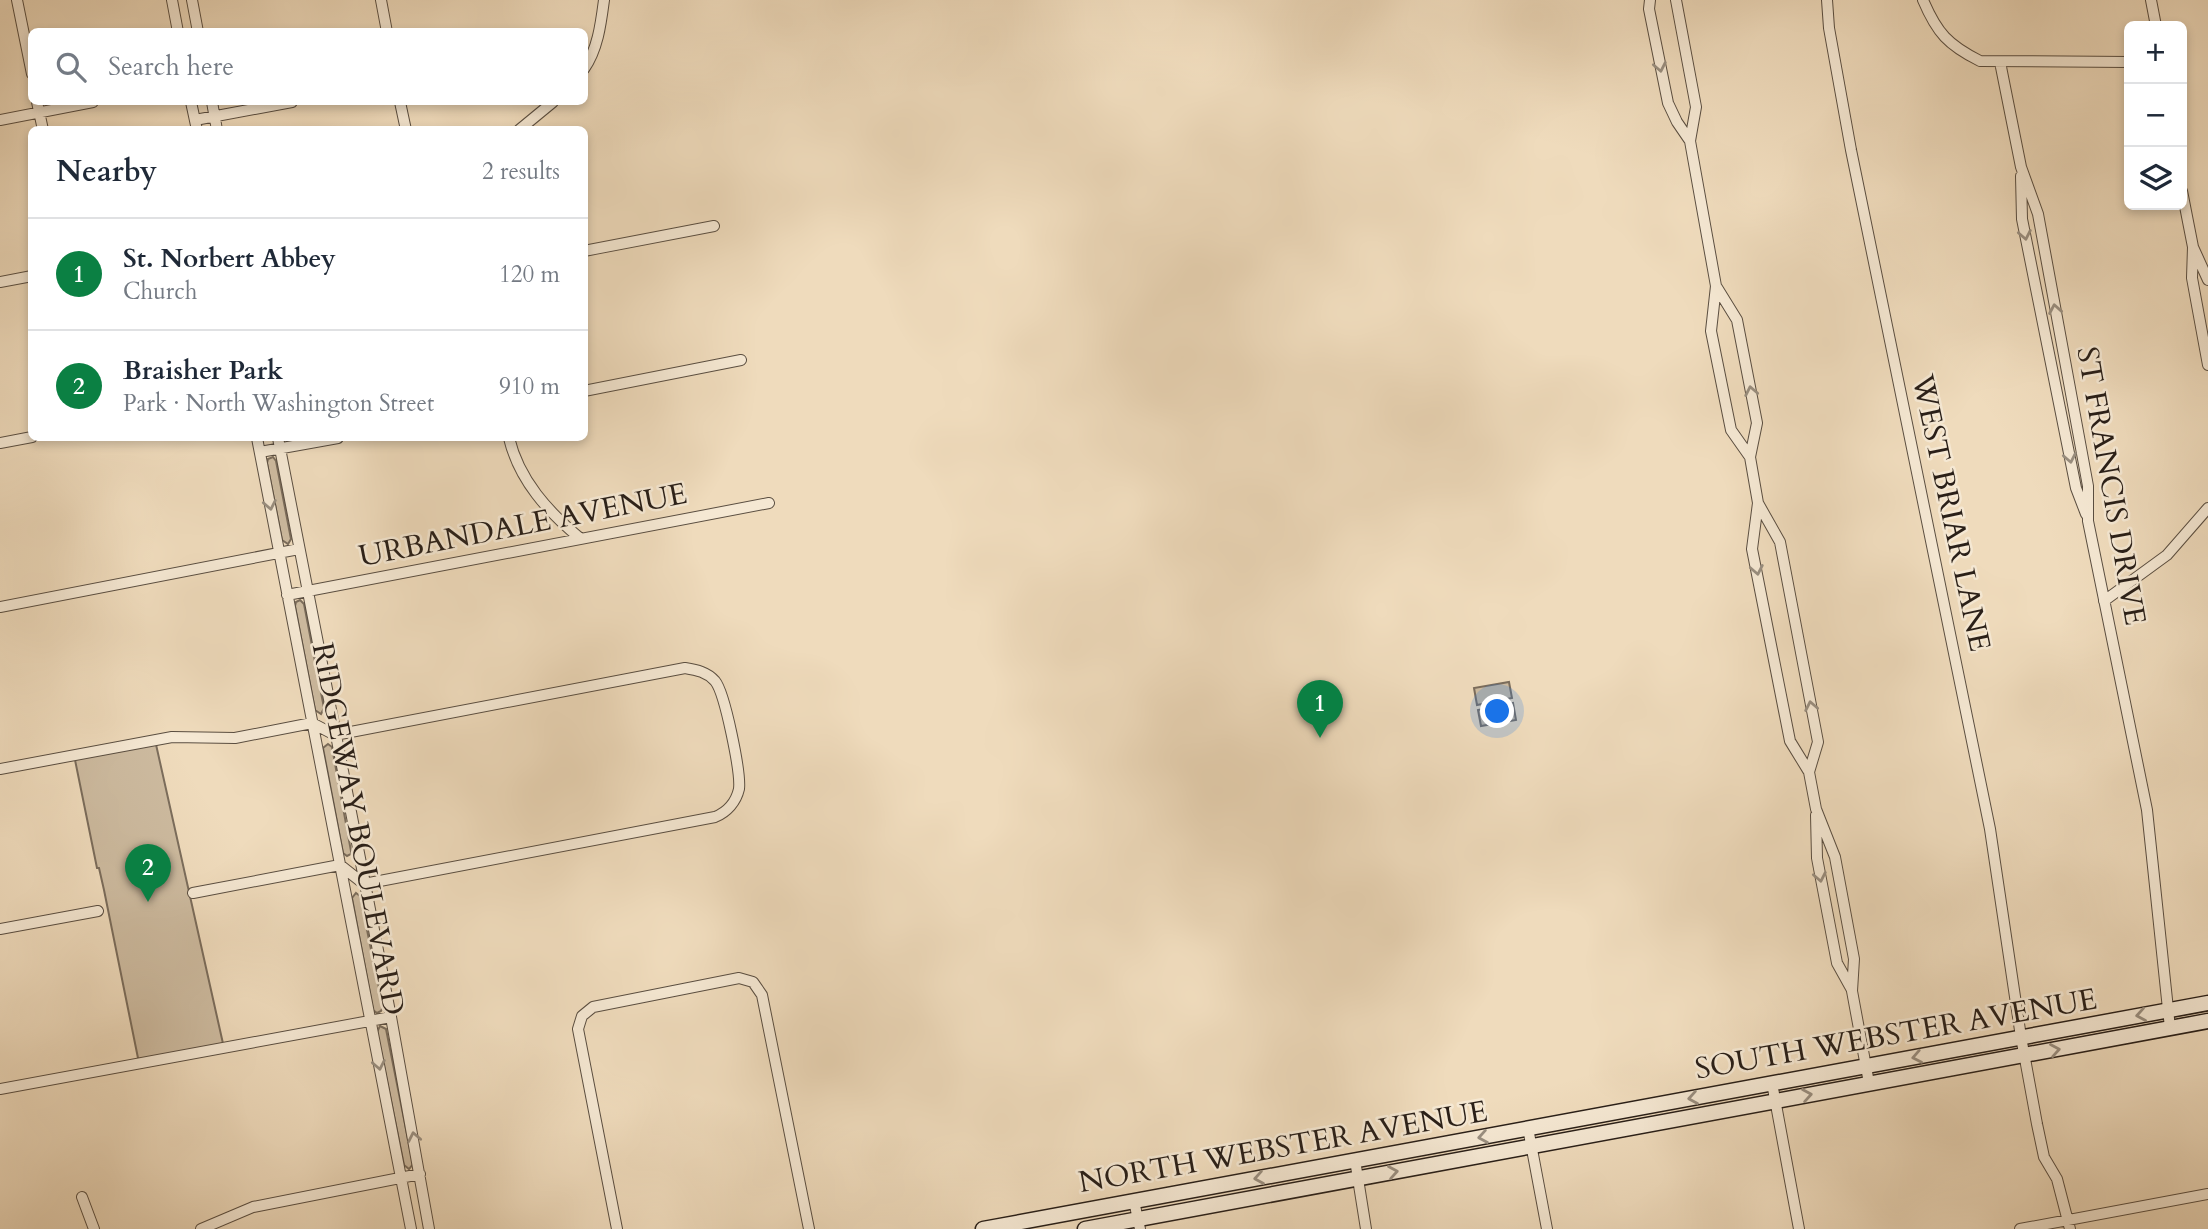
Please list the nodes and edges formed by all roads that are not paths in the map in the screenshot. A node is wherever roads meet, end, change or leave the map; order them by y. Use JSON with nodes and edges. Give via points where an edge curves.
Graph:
{"nodes":[{"id":1,"x":17,"y":0,"type":"edge"},
{"id":2,"x":172,"y":0,"type":"edge"},
{"id":3,"x":192,"y":0,"type":"edge"},
{"id":4,"x":381,"y":0,"type":"edge"},
{"id":5,"x":604,"y":0,"type":"edge"},
{"id":6,"x":1650,"y":0,"type":"edge"},
{"id":7,"x":1676,"y":0,"type":"edge"},
{"id":8,"x":1827,"y":0,"type":"edge"},
{"id":9,"x":1923,"y":0,"type":"edge"},
{"id":10,"x":2151,"y":0,"type":"edge"},
{"id":11,"x":2155,"y":21,"type":"edge"},
{"id":12,"x":177,"y":28,"type":"edge"},
{"id":13,"x":197,"y":28,"type":"edge"},
{"id":14,"x":386,"y":28,"type":"edge"},
{"id":15,"x":590,"y":44,"type":"edge"},
{"id":16,"x":28,"y":54,"type":"edge"},
{"id":17,"x":2000,"y":62,"type":"junction"},
{"id":18,"x":2124,"y":62,"type":"edge"},
{"id":19,"x":588,"y":63,"type":"edge"},
{"id":20,"x":60,"y":105,"type":"edge"},
{"id":21,"x":192,"y":105,"type":"edge"},
{"id":22,"x":213,"y":105,"type":"edge"},
{"id":23,"x":276,"y":105,"type":"edge"},
{"id":24,"x":401,"y":105,"type":"edge"},
{"id":25,"x":549,"y":105,"type":"edge"},
{"id":26,"x":38,"y":107,"type":"edge"},
{"id":27,"x":215,"y":116,"type":"junction"},
{"id":28,"x":0,"y":120,"type":"edge"},
{"id":29,"x":196,"y":125,"type":"edge"},
{"id":30,"x":42,"y":126,"type":"edge"},
{"id":31,"x":216,"y":126,"type":"edge"},
{"id":32,"x":405,"y":126,"type":"edge"},
{"id":33,"x":524,"y":126,"type":"edge"},
{"id":34,"x":1690,"y":141,"type":"junction"},
{"id":35,"x":2021,"y":167,"type":"junction"},
{"id":36,"x":2186,"y":210,"type":"edge"},
{"id":37,"x":715,"y":226,"type":"dead end"},
{"id":38,"x":2193,"y":247,"type":"junction"},
{"id":39,"x":588,"y":250,"type":"edge"},
{"id":40,"x":28,"y":277,"type":"edge"},
{"id":41,"x":2208,"y":280,"type":"edge"},
{"id":42,"x":0,"y":282,"type":"edge"},
{"id":43,"x":1716,"y":286,"type":"junction"},
{"id":44,"x":741,"y":360,"type":"dead end"},
{"id":45,"x":2208,"y":365,"type":"edge"},
{"id":46,"x":588,"y":390,"type":"edge"},
{"id":47,"x":28,"y":438,"type":"edge"},
{"id":48,"x":258,"y":441,"type":"edge"},
{"id":49,"x":303,"y":441,"type":"edge"},
{"id":50,"x":510,"y":441,"type":"edge"},
{"id":51,"x":0,"y":443,"type":"edge"},
{"id":52,"x":279,"y":443,"type":"edge"},
{"id":53,"x":260,"y":452,"type":"junction"},
{"id":54,"x":1750,"y":457,"type":"junction"},
{"id":55,"x":769,"y":503,"type":"dead end"},
{"id":56,"x":1759,"y":503,"type":"junction"},
{"id":57,"x":2208,"y":508,"type":"edge"},
{"id":58,"x":2088,"y":521,"type":"junction"},
{"id":59,"x":581,"y":539,"type":"junction"},
{"id":60,"x":299,"y":549,"type":"junction"},
{"id":61,"x":279,"y":552,"type":"junction"},
{"id":62,"x":307,"y":592,"type":"junction"},
{"id":63,"x":287,"y":595,"type":"junction"},
{"id":64,"x":2104,"y":601,"type":"junction"},
{"id":65,"x":0,"y":607,"type":"edge"},
{"id":66,"x":312,"y":723,"type":"junction"},
{"id":67,"x":335,"y":735,"type":"junction"},
{"id":68,"x":0,"y":769,"type":"edge"},
{"id":69,"x":1809,"y":772,"type":"junction"},
{"id":70,"x":1816,"y":809,"type":"junction"},
{"id":71,"x":340,"y":865,"type":"junction"},
{"id":72,"x":364,"y":884,"type":"junction"},
{"id":73,"x":193,"y":893,"type":"dead end"},
{"id":74,"x":98,"y":911,"type":"dead end"},
{"id":75,"x":0,"y":929,"type":"edge"},
{"id":76,"x":1852,"y":991,"type":"junction"},
{"id":77,"x":2208,"y":1003,"type":"edge"},
{"id":78,"x":2167,"y":1010,"type":"junction"},
{"id":79,"x":391,"y":1017,"type":"junction"},
{"id":80,"x":370,"y":1021,"type":"junction"},
{"id":81,"x":2208,"y":1021,"type":"edge"},
{"id":82,"x":2170,"y":1028,"type":"junction"},
{"id":83,"x":2021,"y":1037,"type":"junction"},
{"id":84,"x":2025,"y":1055,"type":"junction"},
{"id":85,"x":1866,"y":1066,"type":"junction"},
{"id":86,"x":1772,"y":1083,"type":"junction"},
{"id":87,"x":1869,"y":1083,"type":"junction"},
{"id":88,"x":0,"y":1089,"type":"edge"},
{"id":89,"x":1775,"y":1101,"type":"junction"},
{"id":90,"x":1593,"y":1116,"type":"joint"},
{"id":91,"x":1528,"y":1128,"type":"junction"},
{"id":92,"x":1595,"y":1135,"type":"joint"},
{"id":93,"x":1532,"y":1146,"type":"junction"},
{"id":94,"x":1354,"y":1160,"type":"junction"},
{"id":95,"x":420,"y":1174,"type":"junction"},
{"id":96,"x":401,"y":1178,"type":"junction"},
{"id":97,"x":1358,"y":1178,"type":"junction"},
{"id":98,"x":2208,"y":1194,"type":"edge"},
{"id":99,"x":82,"y":1197,"type":"dead end"},
{"id":100,"x":1134,"y":1201,"type":"junction"},
{"id":101,"x":1139,"y":1224,"type":"edge"},
{"id":102,"x":2070,"y":1224,"type":"edge"},
{"id":103,"x":94,"y":1229,"type":"edge"},
{"id":104,"x":201,"y":1229,"type":"edge"},
{"id":105,"x":411,"y":1229,"type":"edge"},
{"id":106,"x":429,"y":1229,"type":"edge"},
{"id":107,"x":617,"y":1229,"type":"edge"},
{"id":108,"x":809,"y":1229,"type":"edge"},
{"id":109,"x":983,"y":1229,"type":"edge"},
{"id":110,"x":1085,"y":1229,"type":"edge"},
{"id":111,"x":1367,"y":1229,"type":"edge"},
{"id":112,"x":1547,"y":1229,"type":"edge"},
{"id":113,"x":1799,"y":1229,"type":"edge"},
{"id":114,"x":2020,"y":1229,"type":"edge"}],
"edges":[{"from":1,"to":16,"type":"street"},
{"from":2,"to":12,"type":"street"},
{"from":3,"to":13,"type":"street"},
{"from":4,"to":14,"type":"street"},
{"from":5,"to":15,"type":"street"},
{"from":6,"to":34,"type":"street","one_way":true,"via":[[1668,103]]},
{"from":7,"to":34,"type":"street","via":[[1696,107]]},
{"from":8,"to":83,"type":"street","name":"WEST BRIAR LANE","via":[[1852,150],[1990,829]]},
{"from":9,"to":17,"type":"street","via":[[1940,35],[1958,50],[1980,61]]},
{"from":10,"to":11,"type":"street"},
{"from":15,"to":19,"type":"street"},
{"from":17,"to":18,"type":"street"},
{"from":17,"to":35,"type":"street","name":"ST FRANCIS DRIVE"},
{"from":20,"to":26,"type":"street"},
{"from":21,"to":29,"type":"street"},
{"from":22,"to":27,"type":"street"},
{"from":23,"to":27,"type":"street"},
{"from":24,"to":32,"type":"street"},
{"from":25,"to":33,"type":"street"},
{"from":26,"to":28,"type":"street"},
{"from":26,"to":30,"type":"street"},
{"from":27,"to":29,"type":"street"},
{"from":27,"to":31,"type":"street"},
{"from":34,"to":43,"type":"street"},
{"from":35,"to":58,"type":"street","one_way":true,"via":[[2022,219],[2076,488]]},
{"from":58,"to":35,"type":"street","name":"ST FRANCIS DRIVE","one_way":true,"via":[[2088,486],[2038,214]]},
{"from":36,"to":38,"type":"street"},
{"from":37,"to":39,"type":"street"},
{"from":38,"to":41,"type":"street"},
{"from":38,"to":45,"type":"street","via":[[2192,278]]},
{"from":40,"to":42,"type":"street"},
{"from":43,"to":54,"type":"street","via":[[1711,331],[1731,430]]},
{"from":54,"to":43,"type":"street","one_way":true,"via":[[1757,423],[1737,320]]},
{"from":44,"to":46,"type":"street"},
{"from":47,"to":51,"type":"street"},
{"from":48,"to":53,"type":"street","name":"RIDGEWAY BOULEVARD"},
{"from":49,"to":52,"type":"street"},
{"from":50,"to":59,"type":"street","via":[[528,484]]},
{"from":52,"to":53,"type":"street"},
{"from":52,"to":60,"type":"street","name":"RIDGEWAY BOULEVARD"},
{"from":53,"to":61,"type":"street","name":"RIDGEWAY BOULEVARD","one_way":true},
{"from":54,"to":56,"type":"street"},
{"from":55,"to":59,"type":"street","name":"URBANDALE AVENUE"},
{"from":56,"to":69,"type":"street","one_way":true,"via":[[1752,549],[1790,741]]},
{"from":69,"to":56,"type":"street","one_way":true,"via":[[1818,742],[1813,715],[1780,542]]},
{"from":57,"to":64,"type":"street","via":[[2167,555]]},
{"from":58,"to":64,"type":"street","name":"ST FRANCIS DRIVE"},
{"from":59,"to":62,"type":"street","name":"URBANDALE AVENUE"},
{"from":60,"to":61,"type":"street"},
{"from":60,"to":62,"type":"street","name":"RIDGEWAY BOULEVARD"},
{"from":61,"to":63,"type":"street","name":"RIDGEWAY BOULEVARD"},
{"from":61,"to":65,"type":"street"},
{"from":62,"to":63,"type":"street","name":"URBANDALE AVENUE"},
{"from":62,"to":67,"type":"street","name":"RIDGEWAY BOULEVARD"},
{"from":63,"to":66,"type":"street","name":"RIDGEWAY BOULEVARD"},
{"from":64,"to":78,"type":"street","name":"ST FRANCIS DRIVE","via":[[2147,810]]},
{"from":66,"to":67,"type":"street"},
{"from":66,"to":68,"type":"street","via":[[235,738],[172,737]]},
{"from":66,"to":71,"type":"street","name":"RIDGEWAY BOULEVARD"},
{"from":67,"to":72,"type":"street","name":"RIDGEWAY BOULEVARD"},
{"from":67,"to":72,"type":"street","via":[[685,668],[710,677],[722,693],[738,774],[735,800],[715,817]]},
{"from":69,"to":70,"type":"street"},
{"from":70,"to":76,"type":"street","via":[[1835,857],[1854,960]]},
{"from":70,"to":76,"type":"street","one_way":true,"via":[[1816,858],[1837,963]]},
{"from":71,"to":72,"type":"street"},
{"from":71,"to":73,"type":"street"},
{"from":71,"to":80,"type":"street","name":"RIDGEWAY BOULEVARD"},
{"from":72,"to":79,"type":"street","name":"RIDGEWAY BOULEVARD"},
{"from":74,"to":75,"type":"street"},
{"from":76,"to":85,"type":"street"},
{"from":77,"to":78,"type":"main road","name":"SOUTH WEBSTER AVENUE"},
{"from":78,"to":82,"type":"street","name":"ST FRANCIS DRIVE"},
{"from":78,"to":83,"type":"main road","name":"SOUTH WEBSTER AVENUE","one_way":true},
{"from":79,"to":80,"type":"street"},
{"from":95,"to":79,"type":"street","name":"RIDGEWAY BOULEVARD","one_way":true},
{"from":80,"to":88,"type":"street"},
{"from":80,"to":96,"type":"street","name":"RIDGEWAY BOULEVARD","one_way":true},
{"from":81,"to":82,"type":"main road","name":"SOUTH WEBSTER AVENUE"},
{"from":84,"to":82,"type":"main road","name":"SOUTH WEBSTER AVENUE","one_way":true},
{"from":83,"to":84,"type":"street","name":"WEST BRIAR LANE"},
{"from":83,"to":85,"type":"main road","name":"SOUTH WEBSTER AVENUE","one_way":true},
{"from":84,"to":87,"type":"main road","name":"SOUTH WEBSTER AVENUE"},
{"from":84,"to":102,"type":"street","name":"WEST BRIAR LANE","via":[[2044,1157],[2057,1179]]},
{"from":85,"to":86,"type":"main road","name":"SOUTH WEBSTER AVENUE"},
{"from":85,"to":87,"type":"street"},
{"from":86,"to":89,"type":"street"},
{"from":86,"to":90,"type":"main road","name":"SOUTH WEBSTER AVENUE","one_way":true},
{"from":89,"to":87,"type":"main road","name":"SOUTH WEBSTER AVENUE","one_way":true},
{"from":89,"to":92,"type":"main road","name":"SOUTH WEBSTER AVENUE"},
{"from":89,"to":113,"type":"street"},
{"from":90,"to":91,"type":"main road","name":"NORTH WEBSTER AVENUE"},
{"from":91,"to":93,"type":"street"},
{"from":91,"to":94,"type":"main road","name":"NORTH WEBSTER AVENUE","one_way":true},
{"from":92,"to":93,"type":"main road","name":"NORTH WEBSTER AVENUE"},
{"from":97,"to":93,"type":"main road","name":"NORTH WEBSTER AVENUE","one_way":true},
{"from":93,"to":112,"type":"street"},
{"from":94,"to":97,"type":"street"},
{"from":94,"to":100,"type":"main road","name":"NORTH WEBSTER AVENUE","one_way":true},
{"from":95,"to":96,"type":"street"},
{"from":95,"to":106,"type":"street","name":"RIDGEWAY BOULEVARD"},
{"from":96,"to":104,"type":"street","via":[[253,1206]]},
{"from":96,"to":105,"type":"street","name":"RIDGEWAY BOULEVARD"},
{"from":97,"to":101,"type":"main road","name":"NORTH WEBSTER AVENUE"},
{"from":97,"to":111,"type":"street"},
{"from":98,"to":102,"type":"street"},
{"from":99,"to":103,"type":"street"},
{"from":100,"to":101,"type":"street"},
{"from":100,"to":109,"type":"main road","name":"NORTH WEBSTER AVENUE"},
{"from":101,"to":110,"type":"main road","name":"NORTH WEBSTER AVENUE"},
{"from":102,"to":114,"type":"street"},
{"from":107,"to":108,"type":"street","via":[[579,1023],[593,1007],[739,978],[761,991]]}]}
